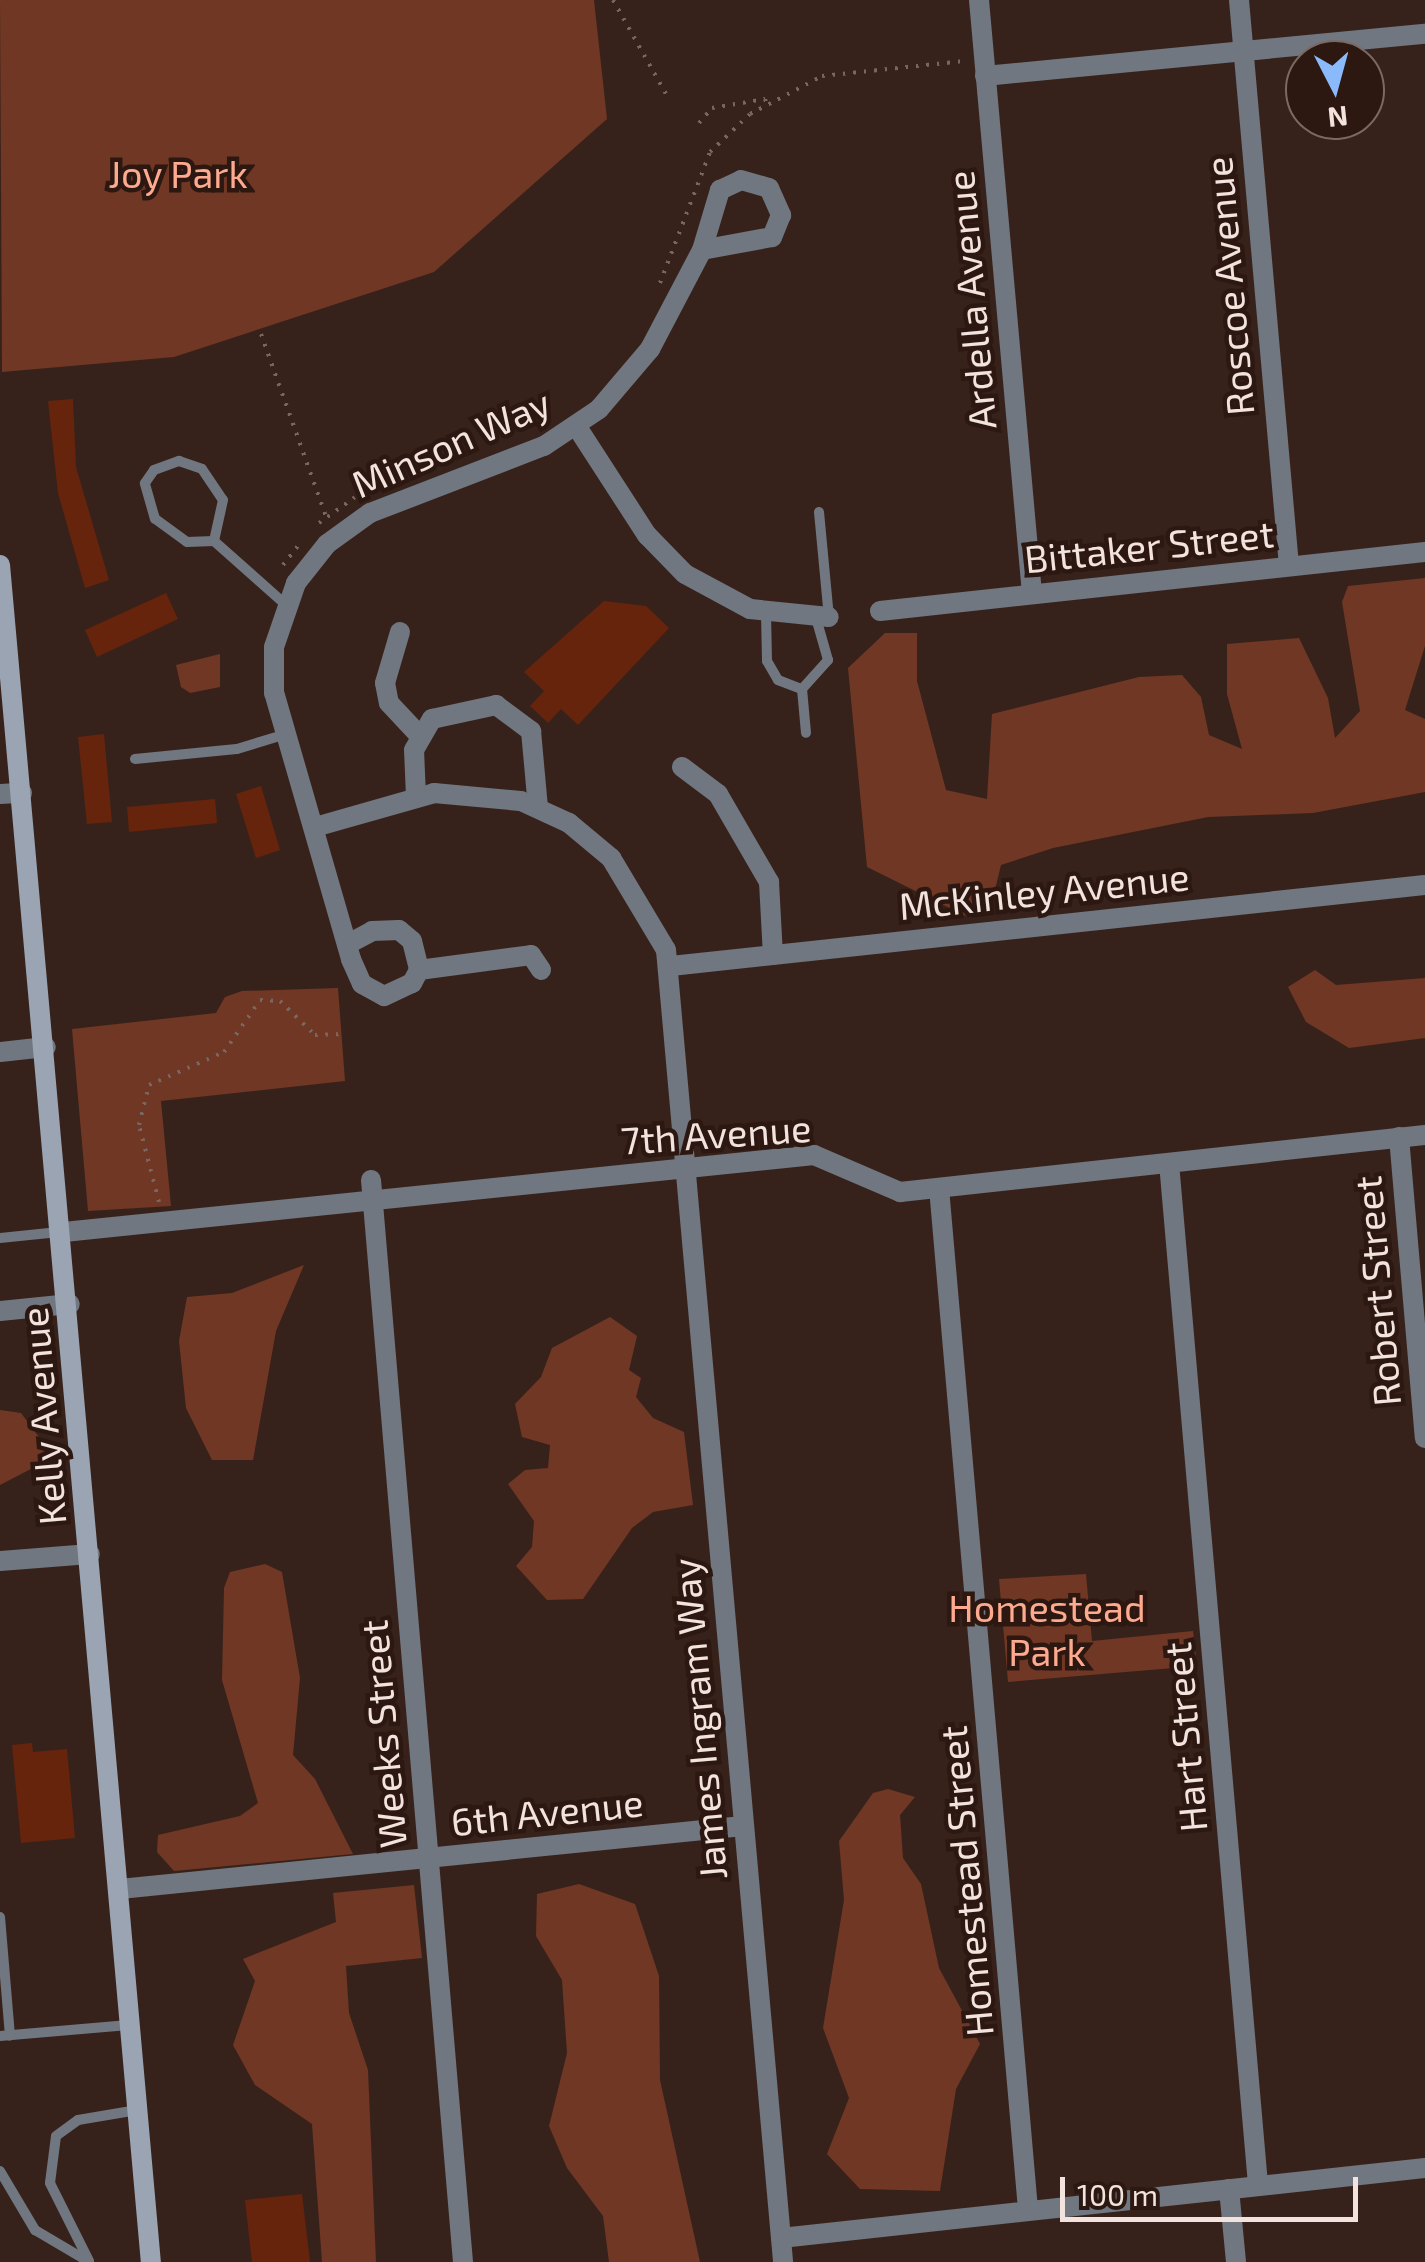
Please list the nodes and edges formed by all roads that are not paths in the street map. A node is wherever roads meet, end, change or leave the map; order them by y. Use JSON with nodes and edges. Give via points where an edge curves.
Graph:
{"nodes":[{"id":1,"x":979,"y":0,"type":"edge"},
{"id":2,"x":1240,"y":0,"type":"edge"},
{"id":3,"x":1425,"y":34,"type":"edge"},
{"id":4,"x":1245,"y":52,"type":"junction"},
{"id":5,"x":984,"y":68,"type":"junction"},
{"id":6,"x":702,"y":250,"type":"dead end"},
{"id":7,"x":577,"y":428,"type":"junction"},
{"id":8,"x":818,"y":512,"type":"dead end"},
{"id":9,"x":214,"y":541,"type":"junction"},
{"id":10,"x":1425,"y":552,"type":"edge"},
{"id":11,"x":0,"y":564,"type":"edge"},
{"id":12,"x":1288,"y":566,"type":"junction"},
{"id":13,"x":1032,"y":594,"type":"junction"},
{"id":14,"x":286,"y":605,"type":"junction"},
{"id":15,"x":880,"y":611,"type":"dead end"},
{"id":16,"x":766,"y":613,"type":"junction"},
{"id":17,"x":822,"y":617,"type":"junction"},
{"id":18,"x":400,"y":632,"type":"dead end"},
{"id":19,"x":802,"y":689,"type":"junction"},
{"id":20,"x":806,"y":733,"type":"dead end"},
{"id":21,"x":283,"y":735,"type":"junction"},
{"id":22,"x":420,"y":736,"type":"junction"},
{"id":23,"x":134,"y":758,"type":"dead end"},
{"id":24,"x":682,"y":767,"type":"dead end"},
{"id":25,"x":11,"y":794,"type":"edge"},
{"id":26,"x":416,"y":797,"type":"junction"},
{"id":27,"x":538,"y":808,"type":"junction"},
{"id":28,"x":315,"y":826,"type":"junction"},
{"id":29,"x":1425,"y":885,"type":"edge"},
{"id":30,"x":348,"y":944,"type":"junction"},
{"id":31,"x":773,"y":955,"type":"junction"},
{"id":32,"x":671,"y":966,"type":"junction"},
{"id":33,"x":419,"y":970,"type":"junction"},
{"id":34,"x":540,"y":970,"type":"dead end"},
{"id":35,"x":46,"y":1047,"type":"junction"},
{"id":36,"x":0,"y":1052,"type":"edge"},
{"id":37,"x":1425,"y":1134,"type":"edge"},
{"id":38,"x":1399,"y":1137,"type":"junction"},
{"id":39,"x":1169,"y":1163,"type":"junction"},
{"id":40,"x":685,"y":1169,"type":"junction"},
{"id":41,"x":939,"y":1188,"type":"junction"},
{"id":42,"x":372,"y":1191,"type":"junction"},
{"id":43,"x":64,"y":1232,"type":"junction"},
{"id":44,"x":0,"y":1238,"type":"edge"},
{"id":45,"x":70,"y":1304,"type":"junction"},
{"id":46,"x":0,"y":1311,"type":"edge"},
{"id":47,"x":1425,"y":1438,"type":"edge"},
{"id":48,"x":90,"y":1554,"type":"junction"},
{"id":49,"x":0,"y":1561,"type":"edge"},
{"id":50,"x":743,"y":1826,"type":"junction"},
{"id":51,"x":428,"y":1859,"type":"junction"},
{"id":52,"x":120,"y":1890,"type":"junction"},
{"id":53,"x":0,"y":1917,"type":"edge"},
{"id":54,"x":130,"y":2025,"type":"junction"},
{"id":55,"x":5,"y":2036,"type":"edge"},
{"id":56,"x":138,"y":2110,"type":"junction"},
{"id":57,"x":1425,"y":2168,"type":"edge"},
{"id":58,"x":0,"y":2172,"type":"edge"},
{"id":59,"x":1258,"y":2185,"type":"junction"},
{"id":60,"x":1229,"y":2190,"type":"junction"},
{"id":61,"x":1028,"y":2208,"type":"junction"},
{"id":62,"x":781,"y":2238,"type":"junction"},
{"id":63,"x":90,"y":2262,"type":"edge"},
{"id":64,"x":151,"y":2262,"type":"edge"},
{"id":65,"x":463,"y":2262,"type":"edge"},
{"id":66,"x":783,"y":2262,"type":"edge"},
{"id":67,"x":1236,"y":2262,"type":"edge"}],
"edges":[{"from":1,"to":5,"type":"street","name":"Ardella Avenue"},
{"from":2,"to":4,"type":"street","name":"Roscoe Avenue"},
{"from":3,"to":4,"type":"street"},
{"from":4,"to":5,"type":"street"},
{"from":4,"to":12,"type":"street","name":"Roscoe Avenue"},
{"from":5,"to":13,"type":"street","name":"Ardella Avenue"},
{"from":6,"to":7,"type":"street","name":"Minson Way","via":[[640,365]]},
{"from":7,"to":14,"type":"street","name":"Minson Way","via":[[370,512],[327,544]]},
{"from":7,"to":16,"type":"street","via":[[659,549],[701,586]]},
{"from":8,"to":17,"type":"lane"},
{"from":9,"to":9,"type":"lane","via":[[224,500],[202,469],[179,461],[154,470],[144,483],[155,518],[187,542]]},
{"from":9,"to":14,"type":"lane","via":[[266,595]]},
{"from":10,"to":12,"type":"street","name":"Bittaker Street"},
{"from":11,"to":25,"type":"main road","name":"Kelly Avenue"},
{"from":12,"to":13,"type":"street","name":"Bittaker Street"},
{"from":13,"to":15,"type":"street","name":"Bittaker Street"},
{"from":14,"to":21,"type":"street","name":"Minson Way","via":[[272,662]]},
{"from":16,"to":17,"type":"street"},
{"from":16,"to":19,"type":"lane","via":[[767,661],[778,680]]},
{"from":17,"to":19,"type":"lane","via":[[828,660]]},
{"from":18,"to":22,"type":"street","via":[[385,683],[389,703]]},
{"from":19,"to":20,"type":"lane"},
{"from":21,"to":23,"type":"lane","via":[[237,749]]},
{"from":21,"to":28,"type":"street","name":"Minson Way"},
{"from":22,"to":26,"type":"street"},
{"from":22,"to":27,"type":"street","via":[[432,719],[463,708],[496,705],[514,714],[537,748]]},
{"from":24,"to":31,"type":"street","via":[[718,794],[770,882]]},
{"from":25,"to":35,"type":"main road","name":"Kelly Avenue"},
{"from":26,"to":27,"type":"street","via":[[473,792]]},
{"from":26,"to":28,"type":"street"},
{"from":27,"to":32,"type":"street","via":[[584,834],[628,878]]},
{"from":28,"to":30,"type":"street","name":"Minson Way"},
{"from":29,"to":31,"type":"street","name":"McKinley Avenue"},
{"from":30,"to":33,"type":"street","via":[[372,931],[399,930],[419,954]]},
{"from":30,"to":33,"type":"street","name":"Minson Way","via":[[362,984],[384,996],[412,984]]},
{"from":31,"to":32,"type":"street","name":"McKinley Avenue"},
{"from":32,"to":40,"type":"street","name":"James Ingram Way"},
{"from":33,"to":34,"type":"street","via":[[531,955]]},
{"from":35,"to":36,"type":"street"},
{"from":35,"to":43,"type":"main road","name":"Kelly Avenue"},
{"from":37,"to":38,"type":"street","name":"7th Avenue"},
{"from":38,"to":39,"type":"street","name":"7th Avenue"},
{"from":38,"to":47,"type":"street","name":"Robert Street"},
{"from":39,"to":41,"type":"street","name":"7th Avenue"},
{"from":39,"to":59,"type":"street","name":"Hart Street"},
{"from":40,"to":41,"type":"street","name":"7th Avenue","via":[[814,1155],[887,1190]]},
{"from":40,"to":42,"type":"street","name":"7th Avenue"},
{"from":40,"to":50,"type":"street","name":"James Ingram Way"},
{"from":41,"to":61,"type":"street","name":"Homestead Street"},
{"from":42,"to":43,"type":"street","name":"7th Avenue"},
{"from":42,"to":51,"type":"street","name":"Weeks Street"},
{"from":43,"to":44,"type":"lane"},
{"from":43,"to":45,"type":"main road","name":"Kelly Avenue"},
{"from":45,"to":46,"type":"street"},
{"from":45,"to":48,"type":"main road","name":"Kelly Avenue"},
{"from":48,"to":49,"type":"street"},
{"from":48,"to":52,"type":"main road","name":"Kelly Avenue"},
{"from":50,"to":51,"type":"street","name":"6th Avenue"},
{"from":50,"to":62,"type":"street","name":"James Ingram Way"},
{"from":51,"to":52,"type":"street","name":"6th Avenue"},
{"from":51,"to":65,"type":"street","name":"Weeks Street"},
{"from":52,"to":54,"type":"main road","name":"Kelly Avenue"},
{"from":53,"to":55,"type":"lane"},
{"from":54,"to":55,"type":"lane"},
{"from":54,"to":56,"type":"main road","name":"Kelly Avenue"},
{"from":56,"to":63,"type":"lane","via":[[78,2120],[56,2136],[50,2184]]},
{"from":56,"to":64,"type":"main road","name":"Kelly Avenue"},
{"from":57,"to":59,"type":"street"},
{"from":58,"to":63,"type":"lane","via":[[35,2230]]},
{"from":59,"to":60,"type":"street"},
{"from":60,"to":61,"type":"street"},
{"from":60,"to":67,"type":"street"},
{"from":61,"to":62,"type":"street"},
{"from":62,"to":66,"type":"street","name":"James Ingram Way"}]}
